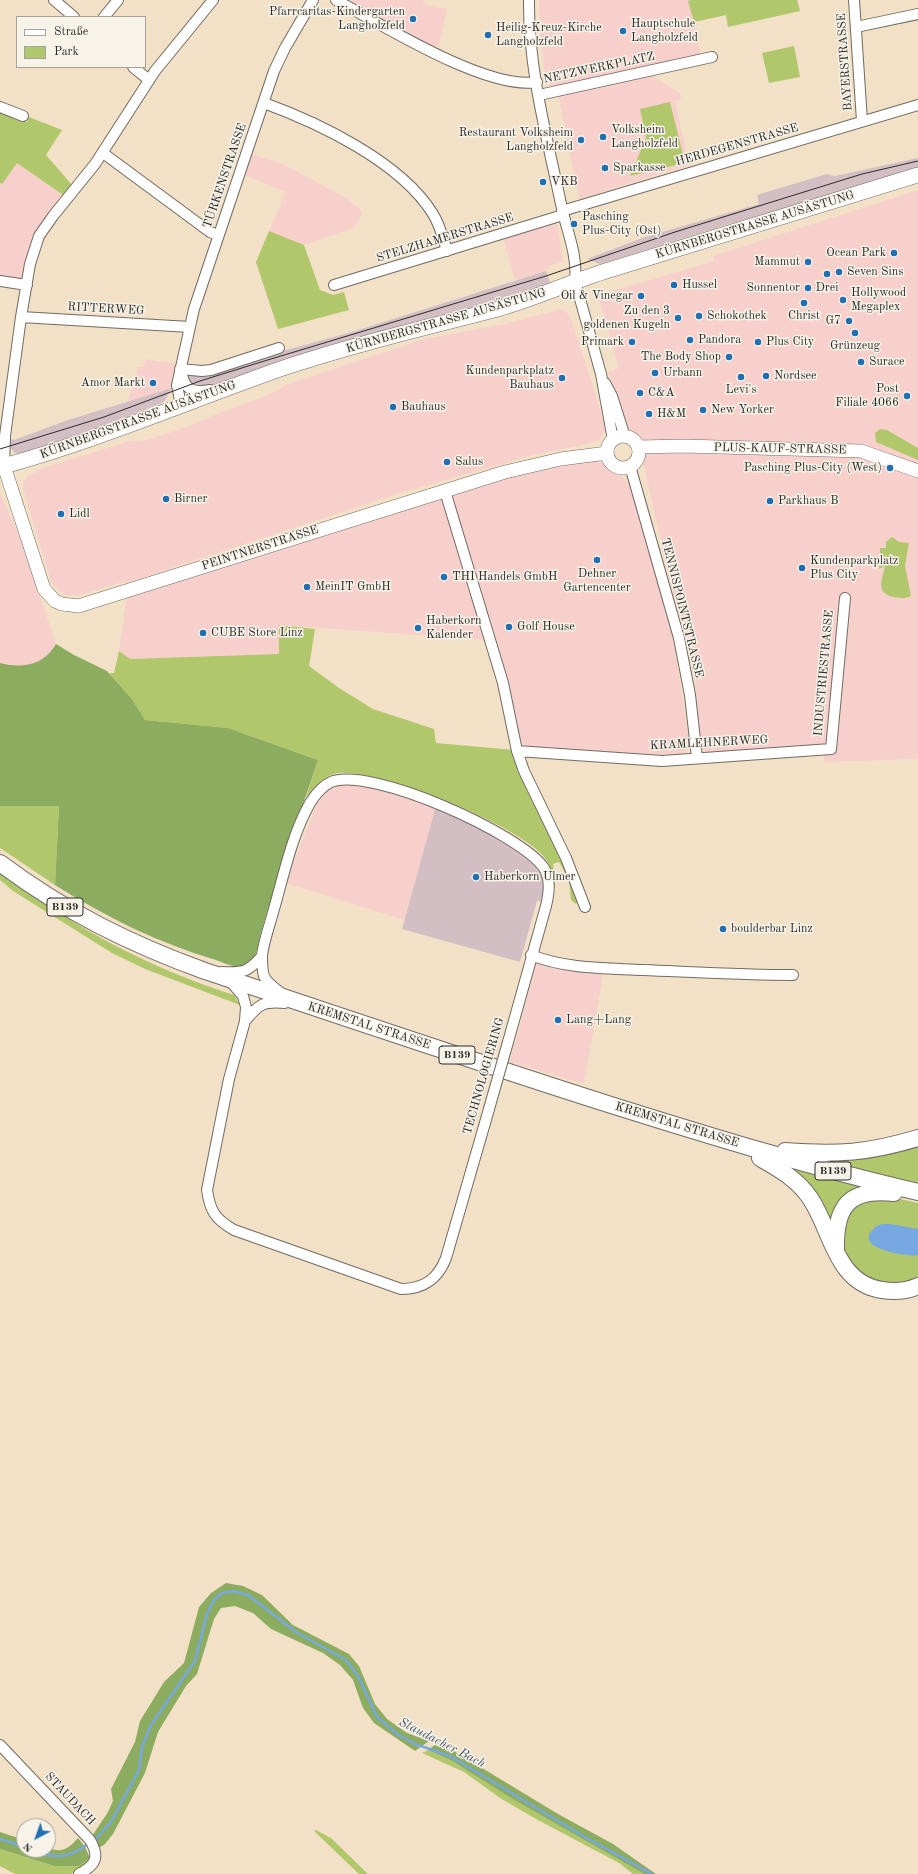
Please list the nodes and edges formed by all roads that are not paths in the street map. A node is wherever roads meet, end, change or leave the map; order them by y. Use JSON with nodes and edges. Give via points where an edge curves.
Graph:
{"nodes":[{"id":1,"x":118,"y":0,"type":"edge"},
{"id":2,"x":212,"y":0,"type":"edge"},
{"id":3,"x":313,"y":0,"type":"edge"},
{"id":4,"x":336,"y":0,"type":"edge"},
{"id":5,"x":529,"y":0,"type":"edge"},
{"id":6,"x":854,"y":0,"type":"edge"},
{"id":7,"x":59,"y":2,"type":"edge"},
{"id":8,"x":918,"y":14,"type":"edge"},
{"id":9,"x":73,"y":16,"type":"edge"},
{"id":10,"x":105,"y":16,"type":"edge"},
{"id":11,"x":856,"y":27,"type":"junction"},
{"id":12,"x":712,"y":57,"type":"dead end"},
{"id":13,"x":134,"y":68,"type":"edge"},
{"id":14,"x":149,"y":80,"type":"junction"},
{"id":15,"x":537,"y":82,"type":"junction"},
{"id":16,"x":539,"y":95,"type":"junction"},
{"id":17,"x":264,"y":103,"type":"junction"},
{"id":18,"x":918,"y":105,"type":"edge"},
{"id":19,"x":0,"y":107,"type":"edge"},
{"id":20,"x":24,"y":116,"type":"dead end"},
{"id":21,"x":862,"y":121,"type":"junction"},
{"id":22,"x":103,"y":153,"type":"junction"},
{"id":23,"x":918,"y":175,"type":"edge"},
{"id":24,"x":563,"y":213,"type":"junction"},
{"id":25,"x":218,"y":235,"type":"junction"},
{"id":26,"x":447,"y":251,"type":"junction"},
{"id":27,"x":0,"y":281,"type":"edge"},
{"id":28,"x":574,"y":281,"type":"junction"},
{"id":29,"x":27,"y":285,"type":"junction"},
{"id":30,"x":334,"y":285,"type":"dead end"},
{"id":31,"x":21,"y":317,"type":"junction"},
{"id":32,"x":190,"y":327,"type":"junction"},
{"id":33,"x":279,"y":348,"type":"dead end"},
{"id":34,"x":180,"y":369,"type":"junction"},
{"id":35,"x":228,"y":388,"type":"junction"},
{"id":36,"x":181,"y":405,"type":"junction"},
{"id":37,"x":619,"y":438,"type":"junction"},
{"id":38,"x":638,"y":447,"type":"junction"},
{"id":39,"x":607,"y":453,"type":"junction"},
{"id":40,"x":630,"y":466,"type":"junction"},
{"id":41,"x":2,"y":467,"type":"edge"},
{"id":42,"x":918,"y":471,"type":"edge"},
{"id":43,"x":445,"y":491,"type":"junction"},
{"id":44,"x":845,"y":598,"type":"dead end"},
{"id":45,"x":831,"y":749,"type":"joint"},
{"id":46,"x":517,"y":751,"type":"junction"},
{"id":47,"x":697,"y":758,"type":"junction"},
{"id":48,"x":0,"y":863,"type":"edge"},
{"id":49,"x":585,"y":906,"type":"dead end"},
{"id":50,"x":531,"y":955,"type":"junction"},
{"id":51,"x":262,"y":956,"type":"junction"},
{"id":52,"x":205,"y":971,"type":"junction"},
{"id":53,"x":793,"y":975,"type":"dead end"},
{"id":54,"x":227,"y":978,"type":"junction"},
{"id":55,"x":288,"y":999,"type":"junction"},
{"id":56,"x":304,"y":1004,"type":"junction"},
{"id":57,"x":245,"y":1021,"type":"junction"},
{"id":58,"x":918,"y":1138,"type":"edge"},
{"id":59,"x":742,"y":1146,"type":"junction"},
{"id":60,"x":918,"y":1192,"type":"edge"},
{"id":61,"x":918,"y":1196,"type":"edge"},
{"id":62,"x":836,"y":1252,"type":"junction"},
{"id":63,"x":918,"y":1286,"type":"edge"},
{"id":64,"x":0,"y":1745,"type":"edge"},
{"id":65,"x":79,"y":1874,"type":"edge"}],
"edges":[{"from":1,"to":10,"type":"street"},
{"from":2,"to":14,"type":"street"},
{"from":3,"to":17,"type":"street","name":"TÜRKENSTRASSE","via":[[279,60]]},
{"from":4,"to":15,"type":"street","via":[[472,70],[510,80]]},
{"from":5,"to":15,"type":"street","via":[[531,43]]},
{"from":6,"to":11,"type":"street","name":"BAYERSTRASSE"},
{"from":7,"to":9,"type":"street"},
{"from":8,"to":11,"type":"street"},
{"from":11,"to":21,"type":"street","name":"BAYERSTRASSE"},
{"from":12,"to":16,"type":"street","name":"NETZWERKPLATZ"},
{"from":13,"to":14,"type":"street"},
{"from":14,"to":22,"type":"street"},
{"from":15,"to":16,"type":"street"},
{"from":16,"to":24,"type":"street"},
{"from":17,"to":25,"type":"street","name":"TÜRKENSTRASSE"},
{"from":17,"to":26,"type":"street","via":[[351,143],[398,176],[434,214]]},
{"from":18,"to":21,"type":"street","name":"HERDEGENSTRASSE"},
{"from":19,"to":20,"type":"street"},
{"from":21,"to":24,"type":"street","name":"HERDEGENSTRASSE"},
{"from":22,"to":25,"type":"street","via":[[210,232]]},
{"from":22,"to":29,"type":"street","via":[[39,236]]},
{"from":23,"to":28,"type":"main road","name":"KÜRNBERGSTRASSE AUSÄSTUNG"},
{"from":24,"to":26,"type":"street","name":"STELZHAMERSTRASSE"},
{"from":24,"to":28,"type":"street","via":[[576,270]]},
{"from":25,"to":32,"type":"street","name":"TÜRKENSTRASSE"},
{"from":26,"to":30,"type":"street","name":"STELZHAMERSTRASSE"},
{"from":27,"to":29,"type":"street"},
{"from":28,"to":35,"type":"main road","name":"KÜRNBERGSTRASSE AUSÄSTUNG","via":[[494,310],[370,341]]},
{"from":28,"to":37,"type":"street","via":[[601,374],[612,396]]},
{"from":29,"to":31,"type":"street"},
{"from":31,"to":32,"type":"street","name":"RITTERWEG"},
{"from":31,"to":41,"type":"street"},
{"from":32,"to":34,"type":"street","name":"TÜRKENSTRASSE"},
{"from":33,"to":34,"type":"street","via":[[211,370]]},
{"from":34,"to":35,"type":"street","via":[[183,380],[191,390],[197,392]]},
{"from":34,"to":36,"type":"street","name":"TÜRKENSTRASSE","via":[[177,385]]},
{"from":35,"to":36,"type":"main road","name":"KÜRNBERGSTRASSE AUSÄSTUNG"},
{"from":36,"to":41,"type":"main road","name":"KÜRNBERGSTRASSE AUSÄSTUNG"},
{"from":37,"to":38,"type":"street","via":[[633,440]]},
{"from":37,"to":39,"type":"street","via":[[610,444]]},
{"from":38,"to":40,"type":"street","via":[[637,460]]},
{"from":38,"to":42,"type":"street","name":"PLUS-KAUF-STRASSE","via":[[861,451]]},
{"from":39,"to":40,"type":"street","via":[[615,466]]},
{"from":39,"to":43,"type":"street","name":"PEINTNERSTRASSE","via":[[544,462]]},
{"from":40,"to":47,"type":"street","name":"TENNISPOINTSTRASSE","via":[[679,638],[690,695]]},
{"from":41,"to":43,"type":"street","name":"PEINTNERSTRASSE","via":[[42,584],[55,601],[69,606],[88,603]]},
{"from":43,"to":46,"type":"street","via":[[503,683]]},
{"from":44,"to":45,"type":"street","name":"INDUSTRIESTRASSE"},
{"from":45,"to":47,"type":"street","name":"KRAMLEHNERWEG"},
{"from":46,"to":47,"type":"street","name":"KRAMLEHNERWEG","via":[[662,761]]},
{"from":46,"to":49,"type":"street"},
{"from":48,"to":52,"type":"main road","name":"KREMSTAL STRASSE","number":"B139","via":[[44,894],[104,929],[148,950]]},
{"from":50,"to":51,"type":"street","name":"TECHNOLOGIERING","via":[[549,890],[546,874],[537,860],[515,843],[427,799],[382,785],[348,779],[325,786],[311,801],[304,814],[279,890]]},
{"from":50,"to":53,"type":"street","via":[[543,960],[584,967]]},
{"from":50,"to":57,"type":"street","name":"TECHNOLOGIERING","bridge":true,"via":[[442,1269],[425,1285],[414,1289],[402,1289],[234,1230],[216,1217],[209,1206],[207,1190],[210,1170],[229,1079]]},
{"from":51,"to":52,"type":"street","via":[[244,972]]},
{"from":51,"to":55,"type":"street","name":"TECHNOLOGIERING","via":[[264,977]]},
{"from":52,"to":54,"type":"main road","name":"KREMSTAL STRASSE","number":"B139"},
{"from":54,"to":55,"type":"main road","name":"KREMSTAL STRASSE","number":"B139"},
{"from":54,"to":57,"type":"street","name":"TECHNOLOGIERING","via":[[243,996],[246,1007]]},
{"from":55,"to":56,"type":"main road","name":"KREMSTAL STRASSE","number":"B139"},
{"from":56,"to":57,"type":"street","name":"TECHNOLOGIERING","via":[[267,1002],[256,1008]]},
{"from":56,"to":59,"type":"main road","name":"KREMSTAL STRASSE","number":"B139"},
{"from":58,"to":59,"type":"main road","number":"B139","via":[[877,1149],[843,1154]]},
{"from":59,"to":60,"type":"main road","name":"KREMSTAL STRASSE","number":"B139"},
{"from":59,"to":62,"type":"main road","number":"B139","via":[[781,1170],[802,1188],[817,1210]]},
{"from":61,"to":62,"type":"main road","number":"B139","via":[[877,1192],[858,1196],[849,1202],[836,1225]]},
{"from":62,"to":63,"type":"main road","number":"B139","via":[[846,1270],[868,1286],[890,1291]]},
{"from":64,"to":65,"type":"street","name":"STAUDACH","via":[[92,1843],[96,1856],[93,1864]]}]}
